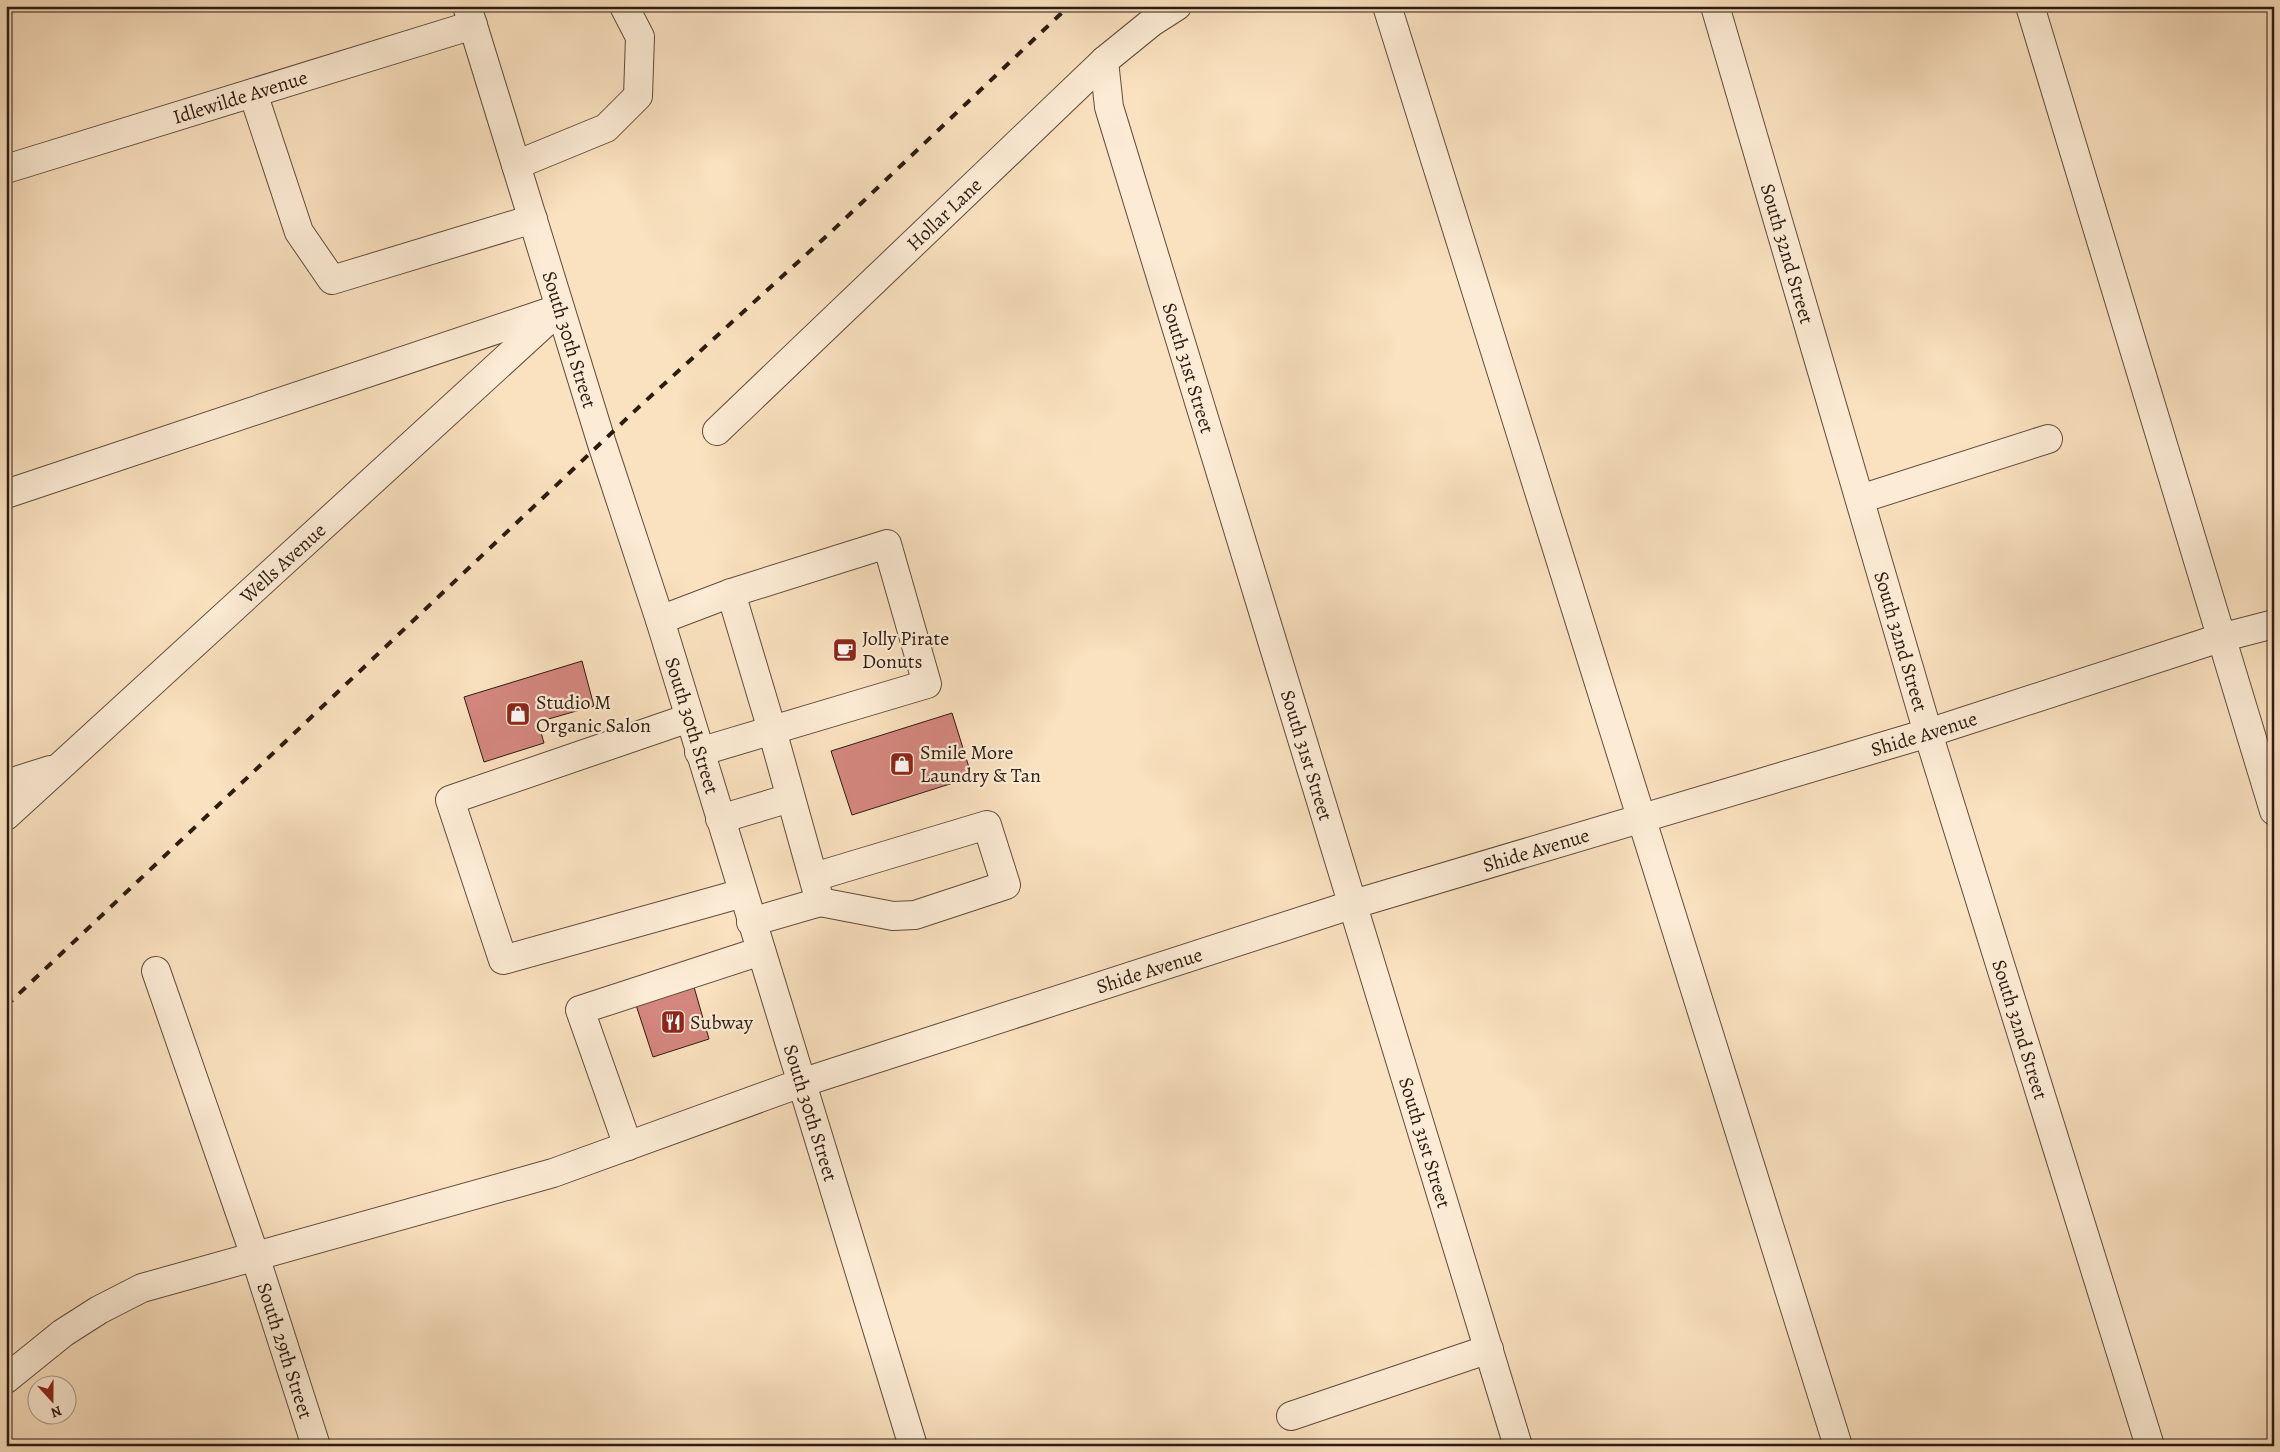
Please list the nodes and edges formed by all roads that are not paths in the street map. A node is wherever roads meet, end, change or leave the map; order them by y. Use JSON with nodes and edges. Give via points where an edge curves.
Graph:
{"nodes":[{"id":1,"x":624,"y":6,"type":"edge"},
{"id":2,"x":1177,"y":6,"type":"edge"},
{"id":3,"x":1387,"y":6,"type":"edge"},
{"id":4,"x":1715,"y":6,"type":"edge"},
{"id":5,"x":2030,"y":6,"type":"edge"},
{"id":6,"x":470,"y":16,"type":"edge"},
{"id":7,"x":1104,"y":61,"type":"junction"},
{"id":8,"x":254,"y":93,"type":"junction"},
{"id":9,"x":516,"y":165,"type":"junction"},
{"id":10,"x":6,"y":169,"type":"edge"},
{"id":11,"x":533,"y":219,"type":"junction"},
{"id":12,"x":560,"y":309,"type":"junction"},
{"id":13,"x":717,"y":431,"type":"dead end"},
{"id":14,"x":2048,"y":439,"type":"dead end"},
{"id":15,"x":6,"y":494,"type":"edge"},
{"id":16,"x":1860,"y":499,"type":"junction"},
{"id":17,"x":731,"y":593,"type":"junction"},
{"id":18,"x":660,"y":620,"type":"junction"},
{"id":19,"x":2274,"y":624,"type":"edge"},
{"id":20,"x":2220,"y":638,"type":"junction"},
{"id":21,"x":689,"y":718,"type":"junction"},
{"id":22,"x":772,"y":730,"type":"junction"},
{"id":23,"x":1928,"y":733,"type":"junction"},
{"id":24,"x":699,"y":752,"type":"junction"},
{"id":25,"x":58,"y":768,"type":"junction"},
{"id":26,"x":6,"y":784,"type":"edge"},
{"id":27,"x":790,"y":798,"type":"junction"},
{"id":28,"x":2274,"y":811,"type":"edge"},
{"id":29,"x":6,"y":816,"type":"edge"},
{"id":30,"x":1643,"y":817,"type":"junction"},
{"id":31,"x":720,"y":819,"type":"junction"},
{"id":32,"x":817,"y":890,"type":"junction"},
{"id":33,"x":742,"y":893,"type":"junction"},
{"id":34,"x":1354,"y":904,"type":"junction"},
{"id":35,"x":751,"y":922,"type":"junction"},
{"id":36,"x":760,"y":952,"type":"junction"},
{"id":37,"x":156,"y":971,"type":"dead end"},
{"id":38,"x":801,"y":1084,"type":"junction"},
{"id":39,"x":628,"y":1146,"type":"junction"},
{"id":40,"x":255,"y":1256,"type":"junction"},
{"id":41,"x":1489,"y":1349,"type":"junction"},
{"id":42,"x":6,"y":1379,"type":"edge"},
{"id":43,"x":1291,"y":1416,"type":"dead end"},
{"id":44,"x":316,"y":1446,"type":"edge"},
{"id":45,"x":913,"y":1446,"type":"edge"},
{"id":46,"x":1518,"y":1446,"type":"edge"},
{"id":47,"x":1838,"y":1446,"type":"edge"},
{"id":48,"x":2150,"y":1446,"type":"edge"}],
"edges":[{"from":1,"to":9,"type":"street","via":[[640,37],[638,96],[606,128]]},
{"from":2,"to":7,"type":"street","name":"Hollar Lane"},
{"from":3,"to":30,"type":"street"},
{"from":4,"to":16,"type":"street","name":"South 32nd Street"},
{"from":5,"to":20,"type":"street"},
{"from":6,"to":8,"type":"street","name":"Idlewilde Avenue"},
{"from":6,"to":9,"type":"street","name":"South 30th Street"},
{"from":7,"to":13,"type":"street","name":"Hollar Lane"},
{"from":7,"to":34,"type":"street","name":"South 31st Street","via":[[1109,106]]},
{"from":8,"to":10,"type":"street","name":"Idlewilde Avenue"},
{"from":8,"to":11,"type":"street","via":[[299,232],[332,280]]},
{"from":9,"to":11,"type":"street","name":"South 30th Street"},
{"from":11,"to":12,"type":"street","name":"South 30th Street"},
{"from":12,"to":15,"type":"street"},
{"from":12,"to":18,"type":"street","name":"South 30th Street"},
{"from":12,"to":25,"type":"street","name":"Wells Avenue"},
{"from":14,"to":16,"type":"street"},
{"from":16,"to":23,"type":"street","name":"South 32nd Street"},
{"from":17,"to":18,"type":"street"},
{"from":17,"to":22,"type":"street"},
{"from":17,"to":22,"type":"street","via":[[888,544],[927,684]]},
{"from":18,"to":21,"type":"street","name":"South 30th Street"},
{"from":19,"to":20,"type":"street","name":"Shide Avenue"},
{"from":20,"to":23,"type":"street","name":"Shide Avenue"},
{"from":20,"to":28,"type":"street"},
{"from":21,"to":24,"type":"street","name":"South 30th Street"},
{"from":21,"to":33,"type":"street","via":[[450,800],[503,960]]},
{"from":22,"to":24,"type":"street"},
{"from":22,"to":27,"type":"street"},
{"from":23,"to":30,"type":"street","name":"Shide Avenue"},
{"from":23,"to":48,"type":"street","name":"South 32nd Street"},
{"from":24,"to":31,"type":"street","name":"South 30th Street"},
{"from":25,"to":26,"type":"street"},
{"from":25,"to":29,"type":"street","name":"Wells Avenue"},
{"from":27,"to":31,"type":"street"},
{"from":27,"to":32,"type":"street"},
{"from":30,"to":34,"type":"street","name":"Shide Avenue"},
{"from":30,"to":47,"type":"street"},
{"from":31,"to":33,"type":"street","name":"South 30th Street"},
{"from":32,"to":32,"type":"street","via":[[893,916],[915,915],[1006,886],[987,825]]},
{"from":32,"to":35,"type":"street"},
{"from":33,"to":35,"type":"street","name":"South 30th Street"},
{"from":34,"to":38,"type":"street","name":"Shide Avenue"},
{"from":34,"to":41,"type":"street","name":"South 31st Street"},
{"from":35,"to":36,"type":"street","name":"South 30th Street"},
{"from":36,"to":38,"type":"street","name":"South 30th Street"},
{"from":36,"to":39,"type":"street","via":[[580,1010]]},
{"from":37,"to":40,"type":"street","name":"South 29th Street"},
{"from":38,"to":39,"type":"street","name":"Shide Avenue"},
{"from":38,"to":45,"type":"street","name":"South 30th Street"},
{"from":39,"to":40,"type":"street","name":"Shide Avenue","via":[[553,1173]]},
{"from":40,"to":42,"type":"street","name":"Shide Avenue","via":[[134,1292],[63,1333]]},
{"from":40,"to":44,"type":"street","name":"South 29th Street"},
{"from":41,"to":43,"type":"street"},
{"from":41,"to":46,"type":"street","name":"South 31st Street"}]}
